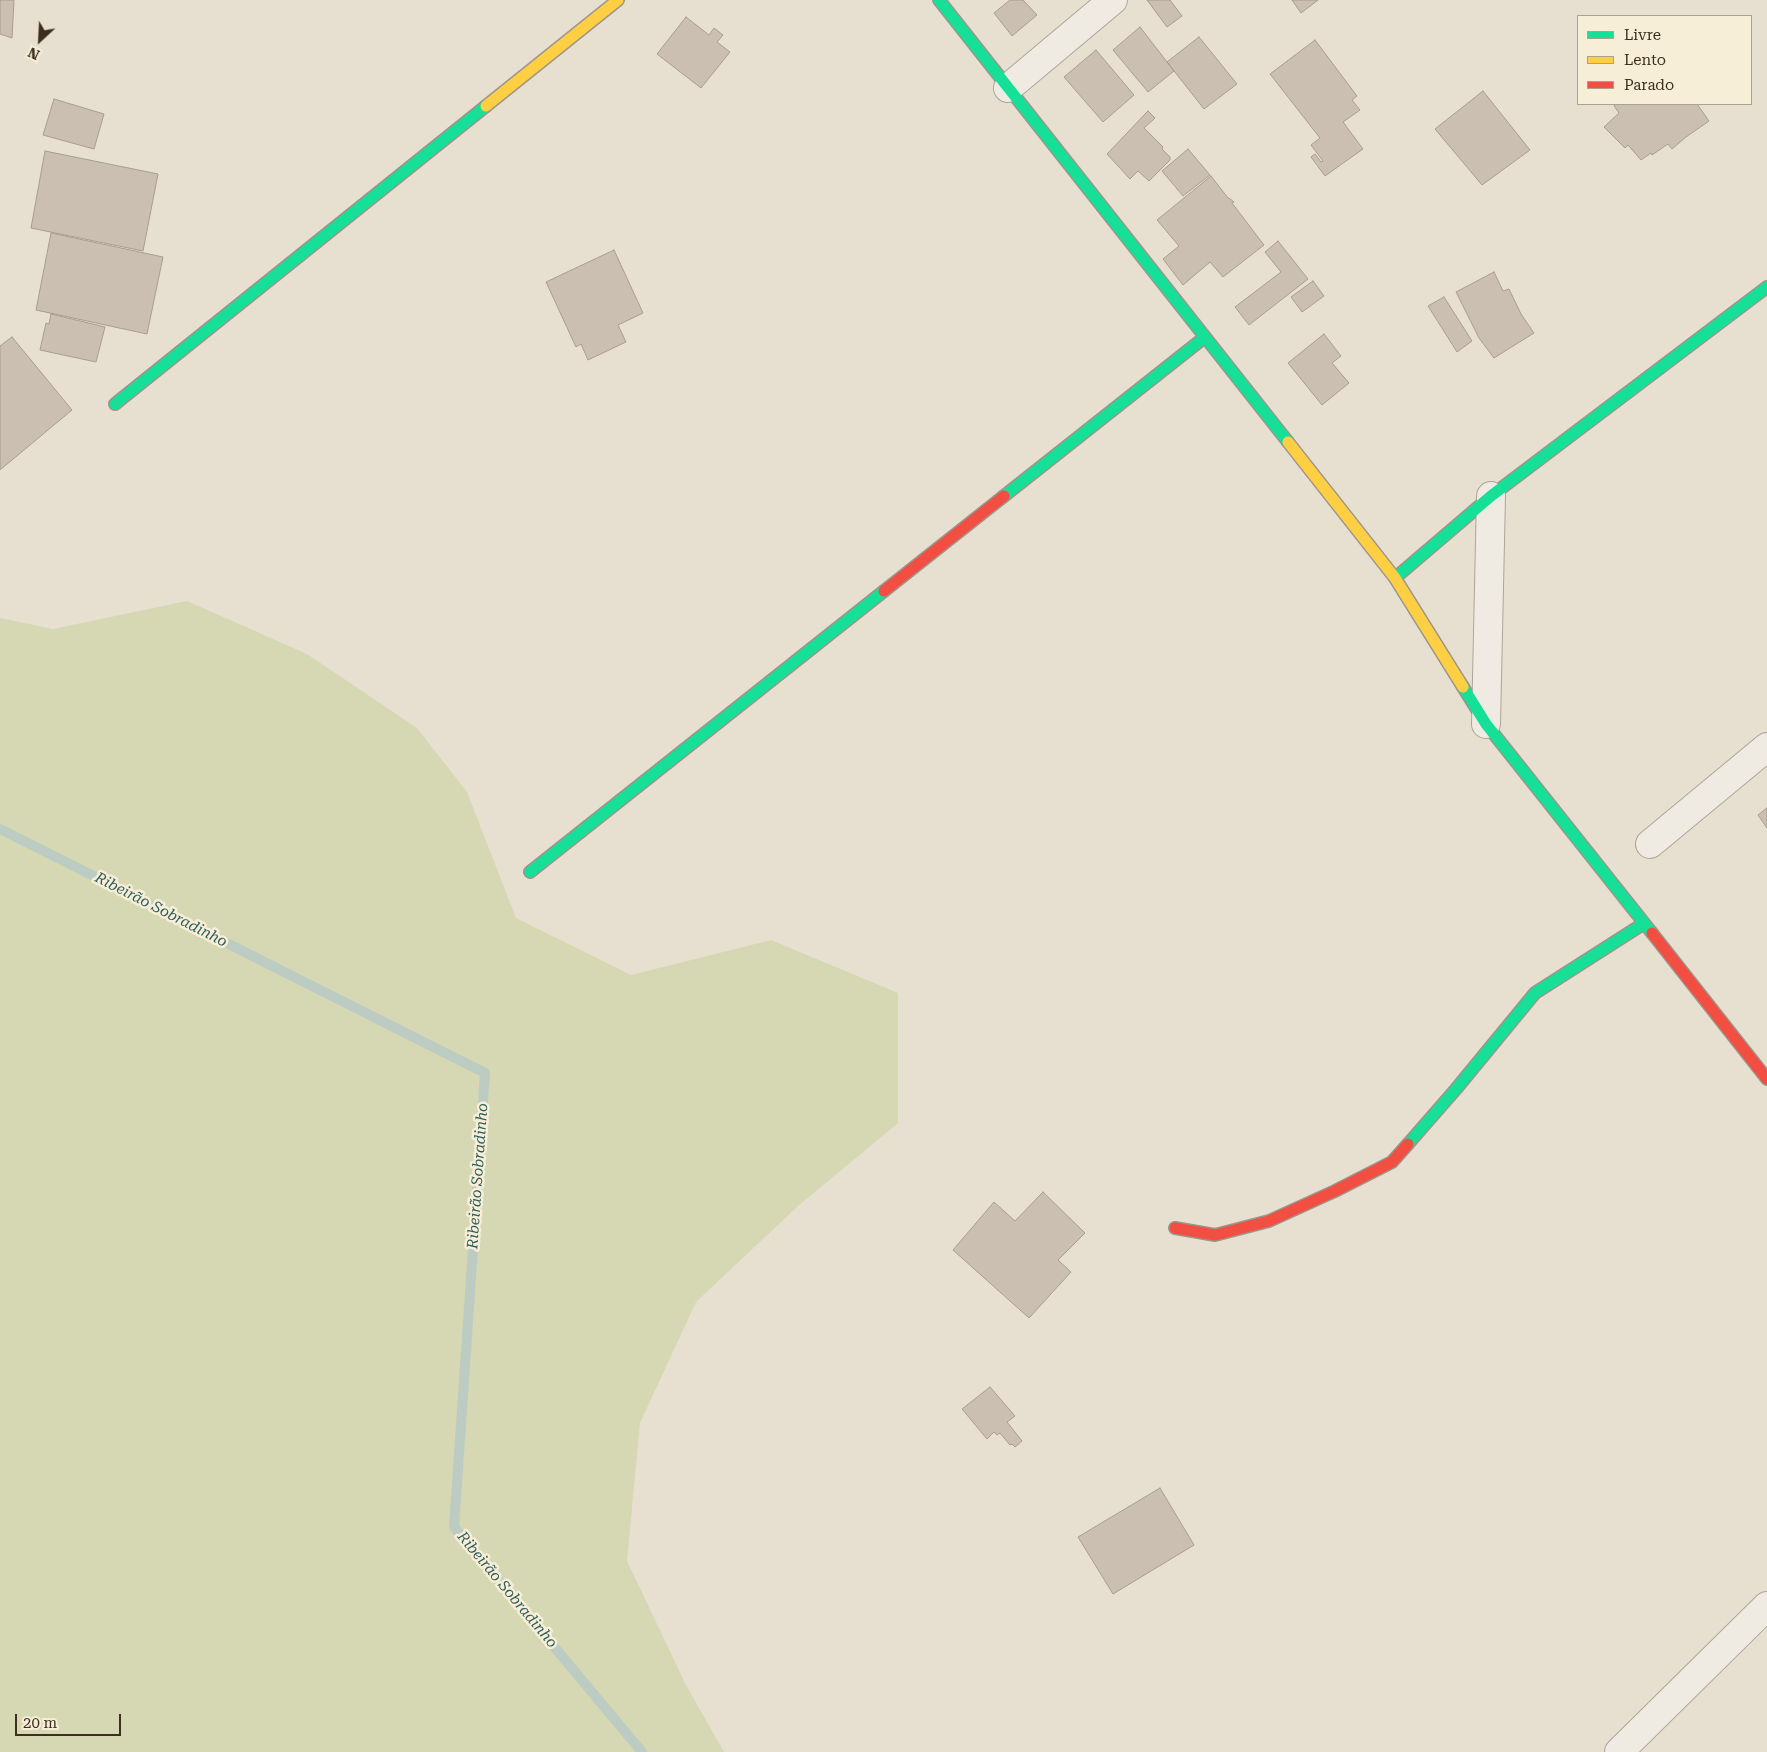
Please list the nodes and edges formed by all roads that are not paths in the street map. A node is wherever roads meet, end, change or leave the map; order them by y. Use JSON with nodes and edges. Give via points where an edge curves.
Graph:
{"nodes":[{"id":1,"x":618,"y":0,"type":"edge"},
{"id":2,"x":939,"y":0,"type":"edge"},
{"id":3,"x":1113,"y":0,"type":"edge"},
{"id":4,"x":1008,"y":88,"type":"junction"},
{"id":5,"x":1767,"y":287,"type":"edge"},
{"id":6,"x":1205,"y":337,"type":"junction"},
{"id":7,"x":114,"y":404,"type":"dead end"},
{"id":8,"x":1491,"y":496,"type":"junction"},
{"id":9,"x":1395,"y":578,"type":"junction"},
{"id":10,"x":1486,"y":724,"type":"junction"},
{"id":11,"x":1767,"y":747,"type":"edge"},
{"id":12,"x":1650,"y":844,"type":"dead end"},
{"id":13,"x":530,"y":872,"type":"dead end"},
{"id":14,"x":1643,"y":924,"type":"junction"},
{"id":15,"x":1767,"y":1079,"type":"edge"},
{"id":16,"x":1175,"y":1228,"type":"dead end"},
{"id":17,"x":1767,"y":1606,"type":"edge"},
{"id":18,"x":1619,"y":1752,"type":"edge"}],
"edges":[{"from":1,"to":7,"type":"street"},
{"from":2,"to":4,"type":"street"},
{"from":3,"to":4,"type":"street"},
{"from":4,"to":6,"type":"street"},
{"from":5,"to":8,"type":"street"},
{"from":6,"to":9,"type":"street"},
{"from":6,"to":13,"type":"street"},
{"from":8,"to":9,"type":"street"},
{"from":8,"to":10,"type":"street"},
{"from":9,"to":10,"type":"street"},
{"from":10,"to":14,"type":"street"},
{"from":11,"to":12,"type":"street"},
{"from":14,"to":15,"type":"street"},
{"from":14,"to":16,"type":"street","via":[[1535,993],[1392,1162],[1269,1221],[1215,1235]]},
{"from":17,"to":18,"type":"street"}]}
